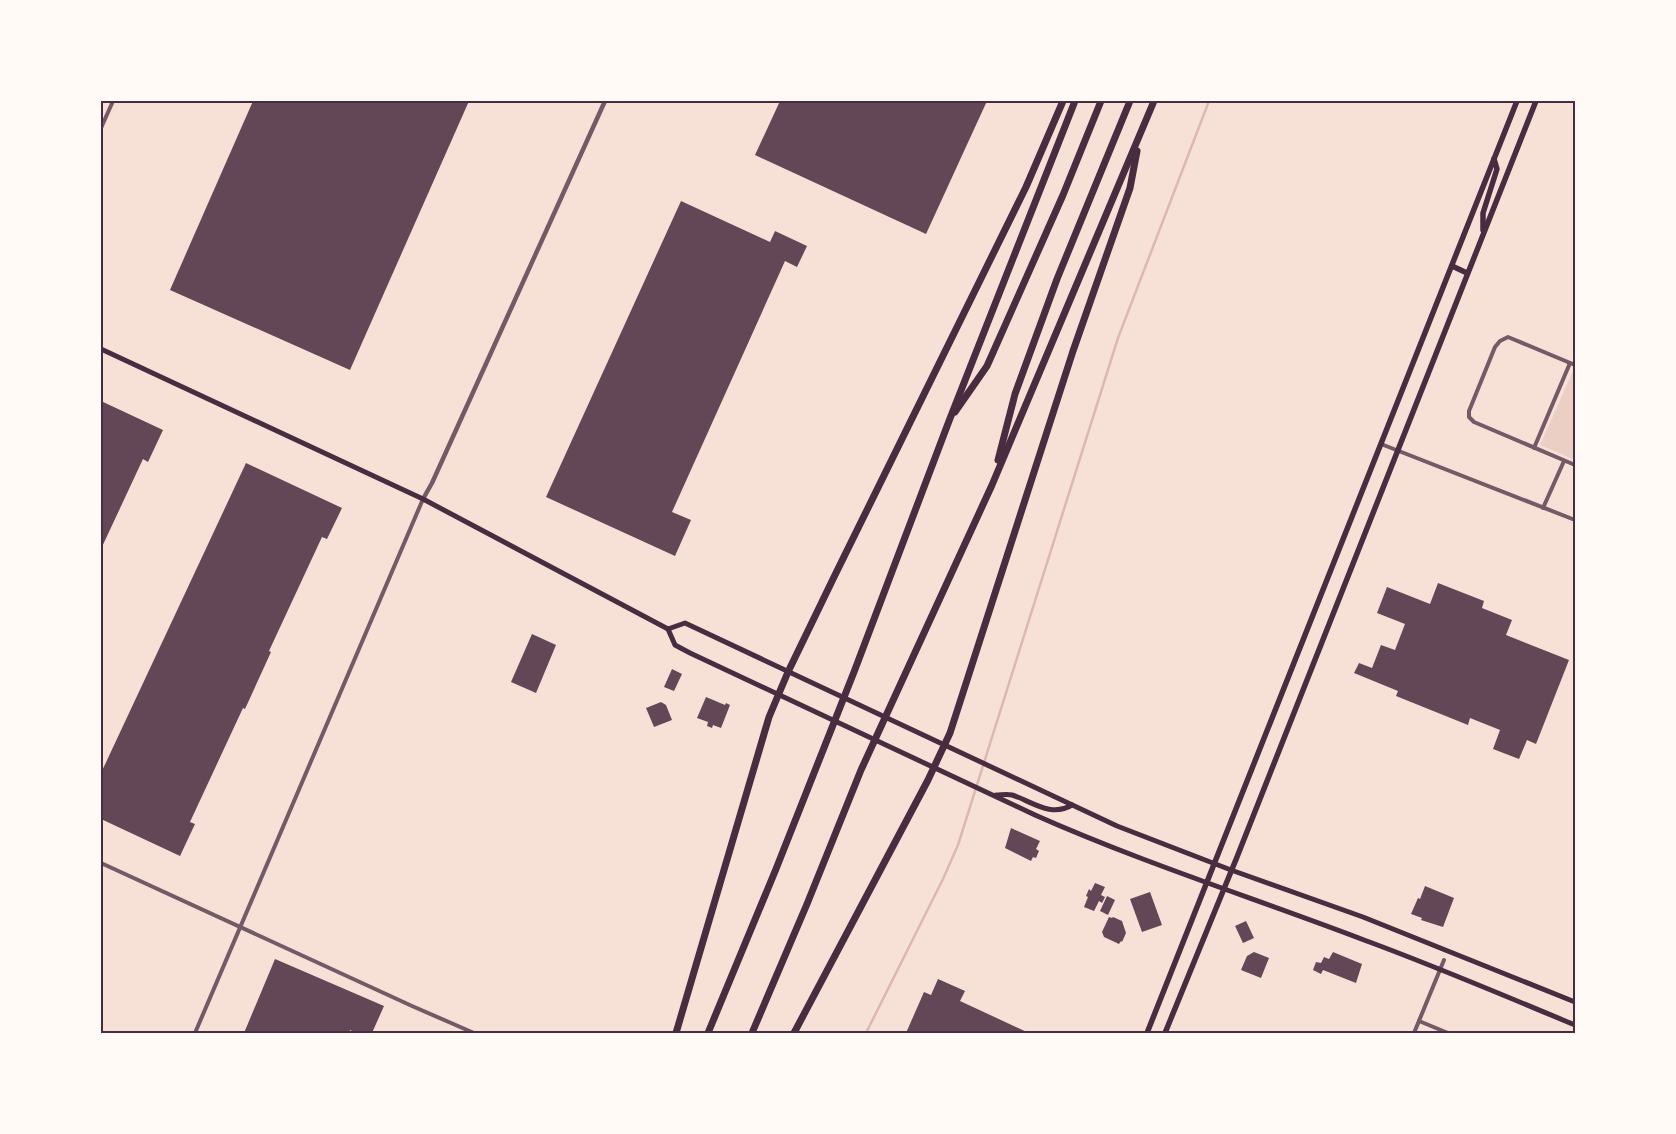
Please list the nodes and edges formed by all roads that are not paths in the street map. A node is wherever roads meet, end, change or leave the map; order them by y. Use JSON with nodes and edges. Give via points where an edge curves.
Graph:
{"nodes":[{"id":1,"x":113,"y":101,"type":"edge"},
{"id":2,"x":605,"y":101,"type":"edge"},
{"id":3,"x":1063,"y":101,"type":"edge"},
{"id":4,"x":1075,"y":101,"type":"edge"},
{"id":5,"x":1102,"y":101,"type":"edge"},
{"id":6,"x":1130,"y":101,"type":"edge"},
{"id":7,"x":1154,"y":101,"type":"edge"},
{"id":8,"x":1517,"y":101,"type":"edge"},
{"id":9,"x":1536,"y":101,"type":"edge"},
{"id":10,"x":101,"y":128,"type":"edge"},
{"id":11,"x":1140,"y":138,"type":"junction"},
{"id":12,"x":1494,"y":159,"type":"junction"},
{"id":13,"x":1483,"y":232,"type":"junction"},
{"id":14,"x":1452,"y":266,"type":"junction"},
{"id":15,"x":1467,"y":272,"type":"junction"},
{"id":16,"x":101,"y":350,"type":"edge"},
{"id":17,"x":1570,"y":363,"type":"junction"},
{"id":18,"x":1575,"y":365,"type":"edge"},
{"id":19,"x":948,"y":421,"type":"junction"},
{"id":20,"x":1381,"y":444,"type":"junction"},
{"id":21,"x":1534,"y":448,"type":"junction"},
{"id":22,"x":1397,"y":449,"type":"junction"},
{"id":23,"x":1564,"y":460,"type":"junction"},
{"id":24,"x":1575,"y":465,"type":"edge"},
{"id":25,"x":992,"y":485,"type":"junction"},
{"id":26,"x":423,"y":499,"type":"junction"},
{"id":27,"x":1543,"y":508,"type":"junction"},
{"id":28,"x":1575,"y":520,"type":"edge"},
{"id":29,"x":668,"y":629,"type":"junction"},
{"id":30,"x":788,"y":672,"type":"junction"},
{"id":31,"x":778,"y":696,"type":"junction"},
{"id":32,"x":944,"y":745,"type":"junction"},
{"id":33,"x":934,"y":768,"type":"junction"},
{"id":34,"x":994,"y":795,"type":"junction"},
{"id":35,"x":1072,"y":805,"type":"junction"},
{"id":36,"x":101,"y":863,"type":"edge"},
{"id":37,"x":1214,"y":864,"type":"junction"},
{"id":38,"x":1231,"y":870,"type":"junction"},
{"id":39,"x":1207,"y":884,"type":"junction"},
{"id":40,"x":1224,"y":889,"type":"junction"},
{"id":41,"x":241,"y":926,"type":"junction"},
{"id":42,"x":1444,"y":960,"type":"dead end"},
{"id":43,"x":1440,"y":970,"type":"junction"},
{"id":44,"x":1575,"y":1002,"type":"edge"},
{"id":45,"x":1419,"y":1021,"type":"junction"},
{"id":46,"x":1575,"y":1025,"type":"edge"},
{"id":47,"x":196,"y":1033,"type":"edge"},
{"id":48,"x":474,"y":1033,"type":"edge"},
{"id":49,"x":676,"y":1033,"type":"edge"},
{"id":50,"x":708,"y":1033,"type":"edge"},
{"id":51,"x":752,"y":1033,"type":"edge"},
{"id":52,"x":794,"y":1033,"type":"edge"},
{"id":53,"x":1147,"y":1033,"type":"edge"},
{"id":54,"x":1164,"y":1033,"type":"edge"},
{"id":55,"x":1414,"y":1033,"type":"edge"},
{"id":56,"x":1448,"y":1033,"type":"edge"}],
"edges":[{"from":1,"to":10,"type":"street"},
{"from":2,"to":26,"type":"street"},
{"from":3,"to":30,"type":"highway","via":[[1026,186]]},
{"from":4,"to":19,"type":"highway"},
{"from":5,"to":19,"type":"highway","via":[[987,366]]},
{"from":6,"to":25,"type":"highway","via":[[1057,279],[1018,386]]},
{"from":7,"to":11,"type":"highway"},
{"from":8,"to":12,"type":"main road"},
{"from":9,"to":13,"type":"main road"},
{"from":11,"to":25,"type":"highway"},
{"from":11,"to":32,"type":"highway","via":[[1130,188]]},
{"from":12,"to":13,"type":"main road","via":[[1497,169],[1483,213]]},
{"from":12,"to":14,"type":"main road"},
{"from":13,"to":15,"type":"main road"},
{"from":14,"to":15,"type":"main road"},
{"from":14,"to":20,"type":"main road"},
{"from":15,"to":22,"type":"main road"},
{"from":16,"to":26,"type":"main road"},
{"from":17,"to":18,"type":"street"},
{"from":17,"to":21,"type":"street"},
{"from":17,"to":21,"type":"street","via":[[1508,338],[1496,347],[1469,417]]},
{"from":19,"to":50,"type":"highway","via":[[847,690]]},
{"from":20,"to":22,"type":"street"},
{"from":20,"to":37,"type":"main road"},
{"from":21,"to":23,"type":"street"},
{"from":22,"to":27,"type":"street"},
{"from":22,"to":38,"type":"main road"},
{"from":23,"to":24,"type":"street"},
{"from":23,"to":27,"type":"street"},
{"from":25,"to":51,"type":"highway","via":[[861,770]]},
{"from":26,"to":29,"type":"main road"},
{"from":26,"to":41,"type":"street"},
{"from":27,"to":28,"type":"street"},
{"from":29,"to":30,"type":"main road","via":[[685,623]]},
{"from":29,"to":31,"type":"main road","via":[[675,645]]},
{"from":30,"to":31,"type":"highway"},
{"from":30,"to":32,"type":"main road"},
{"from":31,"to":33,"type":"main road"},
{"from":31,"to":49,"type":"highway","via":[[769,717]]},
{"from":32,"to":33,"type":"highway"},
{"from":32,"to":35,"type":"main road"},
{"from":33,"to":34,"type":"main road"},
{"from":33,"to":52,"type":"highway"},
{"from":34,"to":35,"type":"main road","via":[[1010,794],[1047,809],[1063,809]]},
{"from":34,"to":39,"type":"main road","via":[[1079,835]]},
{"from":35,"to":37,"type":"main road","via":[[1139,836]]},
{"from":36,"to":41,"type":"street"},
{"from":37,"to":38,"type":"main road"},
{"from":37,"to":39,"type":"main road"},
{"from":38,"to":40,"type":"main road"},
{"from":38,"to":44,"type":"main road","via":[[1363,917]]},
{"from":39,"to":40,"type":"main road"},
{"from":39,"to":53,"type":"main road"},
{"from":40,"to":43,"type":"main road"},
{"from":40,"to":54,"type":"main road"},
{"from":41,"to":47,"type":"street"},
{"from":41,"to":48,"type":"street"},
{"from":42,"to":43,"type":"street"},
{"from":43,"to":45,"type":"street"},
{"from":43,"to":46,"type":"main road"},
{"from":45,"to":55,"type":"street"},
{"from":45,"to":56,"type":"street"}]}
